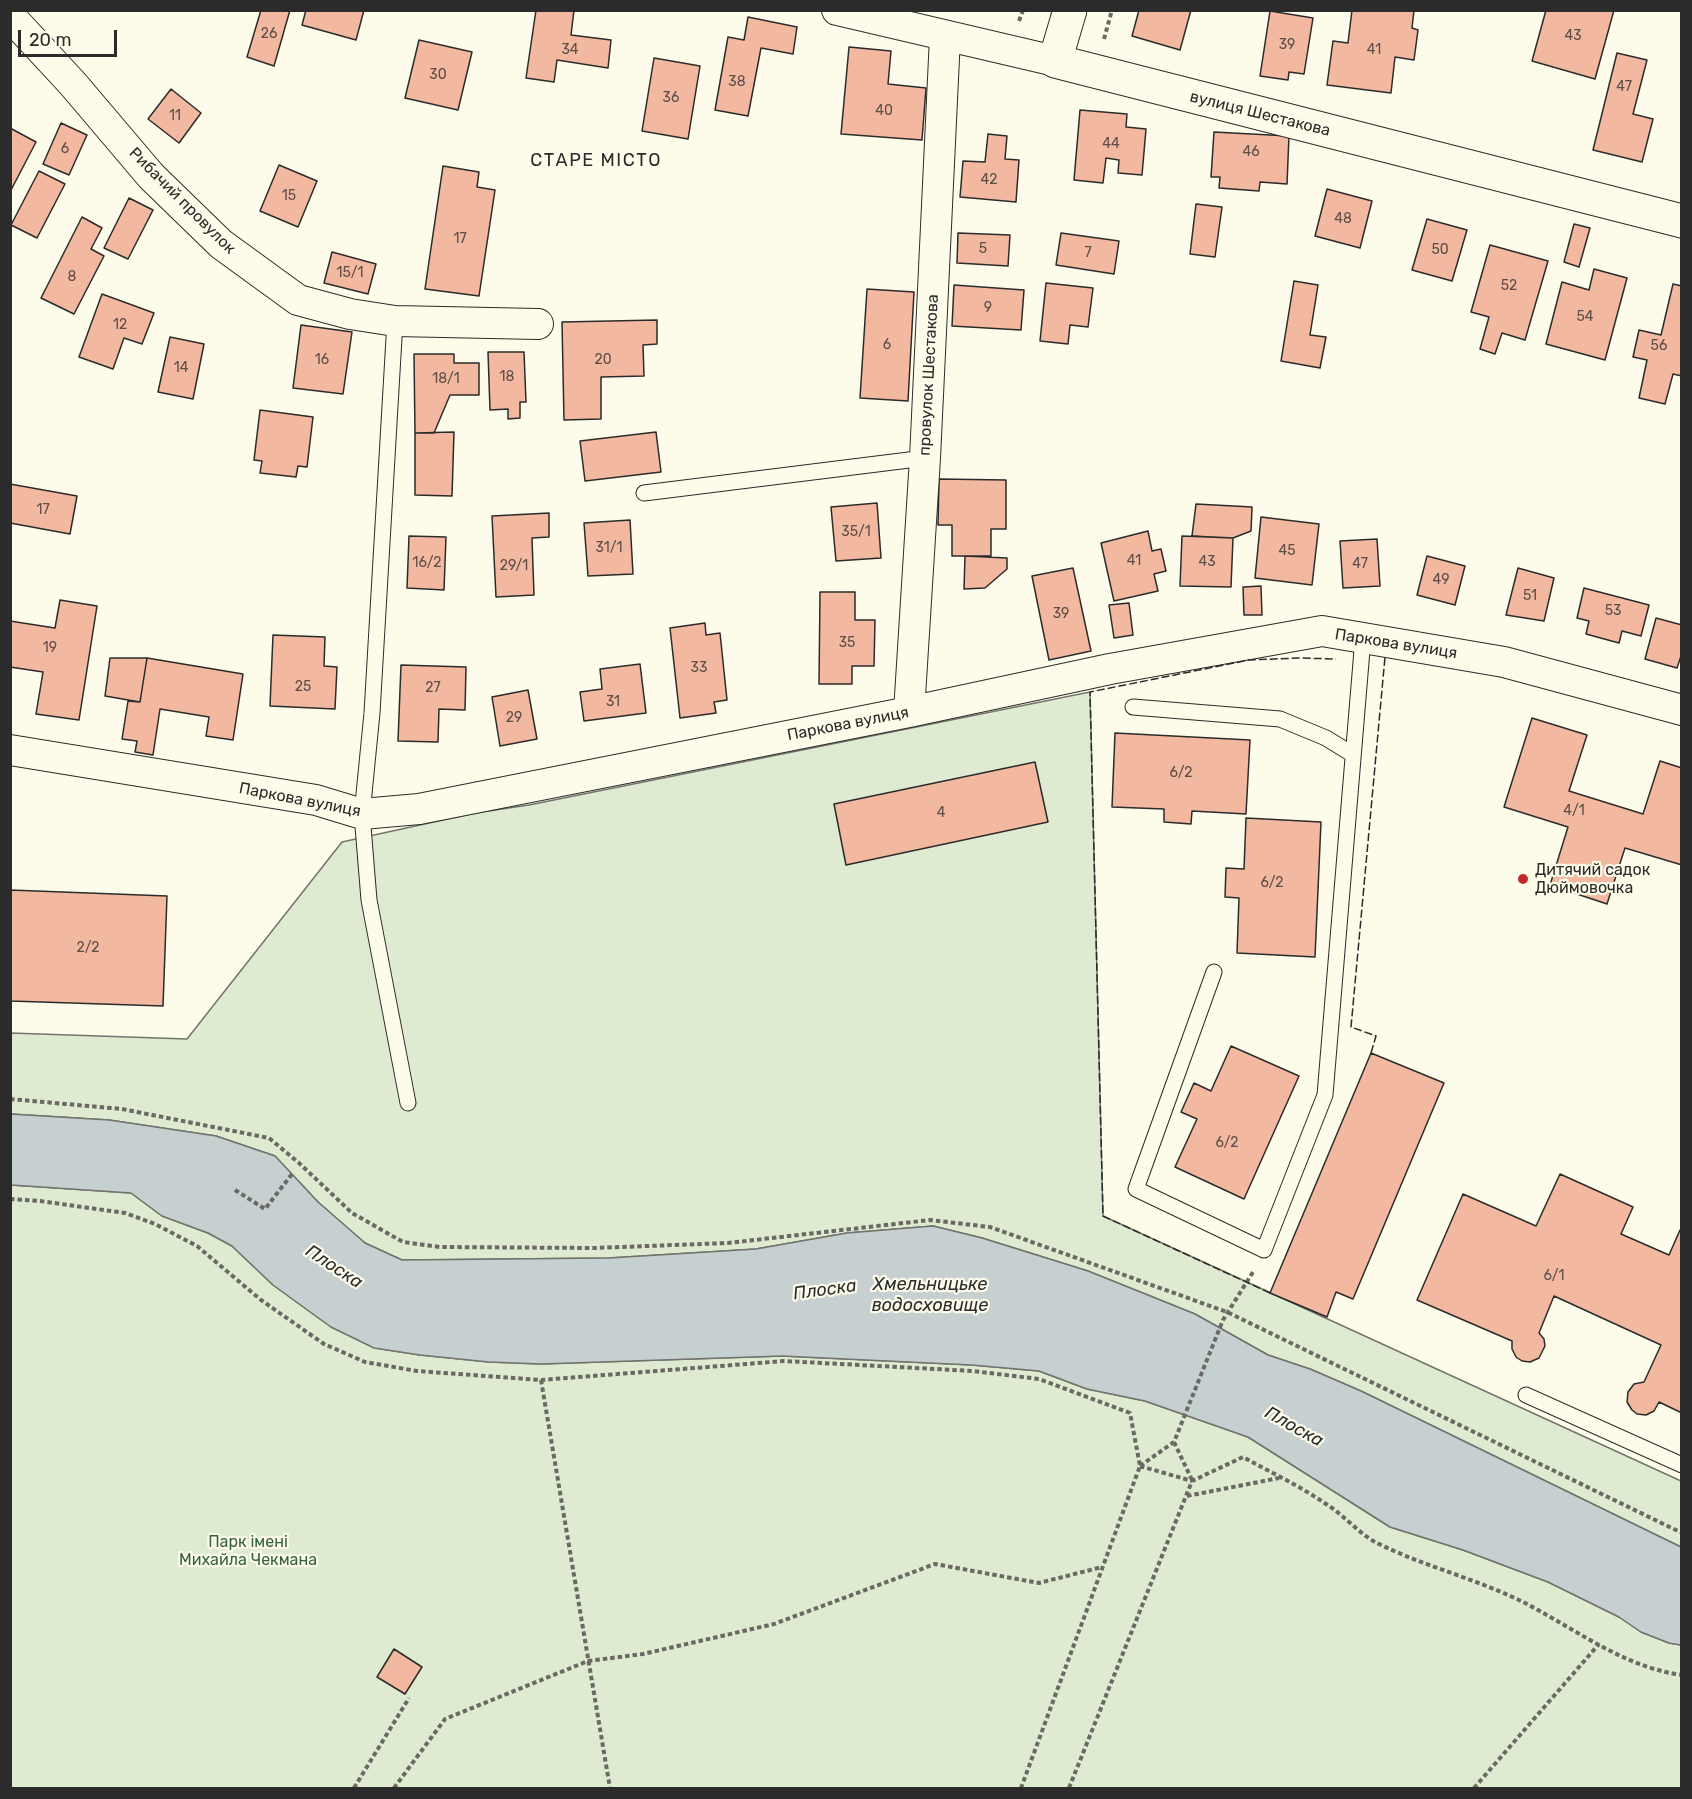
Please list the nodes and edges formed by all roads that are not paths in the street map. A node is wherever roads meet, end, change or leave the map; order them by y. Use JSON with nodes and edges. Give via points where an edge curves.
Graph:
{"nodes":[{"id":1,"x":837,"y":10,"type":"edge"},
{"id":2,"x":1070,"y":10,"type":"edge"},
{"id":3,"x":10,"y":16,"type":"edge"},
{"id":4,"x":945,"y":37,"type":"junction"},
{"id":5,"x":1055,"y":61,"type":"junction"},
{"id":6,"x":1682,"y":221,"type":"edge"},
{"id":7,"x":394,"y":321,"type":"junction"},
{"id":8,"x":538,"y":324,"type":"dead end"},
{"id":9,"x":925,"y":458,"type":"junction"},
{"id":10,"x":644,"y":493,"type":"dead end"},
{"id":11,"x":1363,"y":638,"type":"junction"},
{"id":12,"x":1133,"y":707,"type":"dead end"},
{"id":13,"x":1682,"y":710,"type":"edge"},
{"id":14,"x":909,"y":712,"type":"junction"},
{"id":15,"x":10,"y":750,"type":"edge"},
{"id":16,"x":1352,"y":754,"type":"junction"},
{"id":17,"x":362,"y":814,"type":"junction"},
{"id":18,"x":1214,"y":972,"type":"dead end"},
{"id":19,"x":408,"y":1103,"type":"dead end"},
{"id":20,"x":1526,"y":1395,"type":"dead end"},
{"id":21,"x":1682,"y":1465,"type":"edge"}],
"edges":[{"from":1,"to":4,"type":"street","name":"вулиця Шестакова"},
{"from":2,"to":5,"type":"street"},
{"from":3,"to":7,"type":"street","name":"Рибачий провулок","via":[[151,176],[221,244],[298,300],[350,315]]},
{"from":4,"to":5,"type":"street","name":"вулиця Шестакова"},
{"from":4,"to":9,"type":"street","name":"провулок Шестакова"},
{"from":5,"to":6,"type":"street","name":"вулиця Шестакова"},
{"from":7,"to":8,"type":"street","name":"Рибачий провулок"},
{"from":7,"to":17,"type":"lane","via":[[372,713]]},
{"from":9,"to":10,"type":"lane"},
{"from":9,"to":14,"type":"street","name":"провулок Шестакова"},
{"from":11,"to":13,"type":"street","name":"Паркова вулиця","via":[[1504,662]]},
{"from":11,"to":14,"type":"street","name":"Паркова вулиця","via":[[1322,631],[1110,669]]},
{"from":11,"to":16,"type":"lane"},
{"from":12,"to":16,"type":"lane","via":[[1281,719]]},
{"from":14,"to":17,"type":"street","name":"Паркова вулиця","via":[[419,809]]},
{"from":15,"to":17,"type":"street","name":"Паркова вулиця","via":[[316,800]]},
{"from":16,"to":18,"type":"lane","via":[[1325,1095],[1264,1250],[1136,1189]]},
{"from":17,"to":19,"type":"lane","via":[[369,900]]},
{"from":20,"to":21,"type":"lane"}]}
